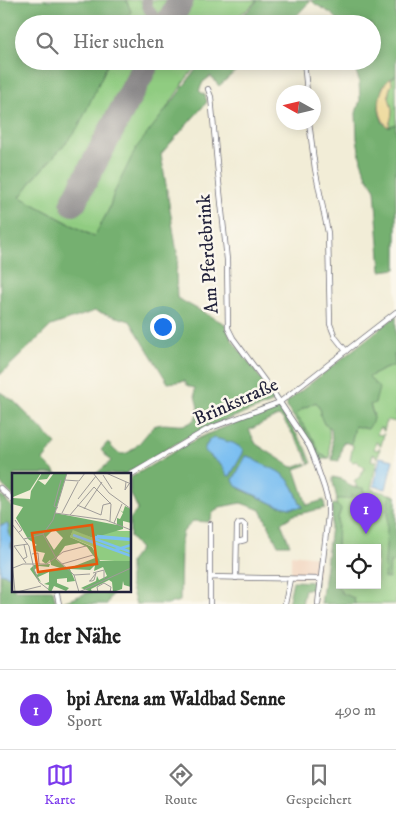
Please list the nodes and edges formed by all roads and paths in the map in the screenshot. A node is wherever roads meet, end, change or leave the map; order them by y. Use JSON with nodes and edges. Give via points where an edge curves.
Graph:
{"nodes":[{"id":1,"x":305,"y":70,"type":"edge"},
{"id":2,"x":306,"y":85,"type":"edge"},
{"id":3,"x":208,"y":89,"type":"dead end"},
{"id":4,"x":311,"y":130,"type":"edge"},
{"id":5,"x":396,"y":312,"type":"edge"},
{"id":6,"x":346,"y":351,"type":"junction"},
{"id":7,"x":280,"y":402,"type":"junction"},
{"id":8,"x":131,"y":474,"type":"edge"},
{"id":9,"x":0,"y":488,"type":"edge"},
{"id":10,"x":12,"y":499,"type":"edge"},
{"id":11,"x":210,"y":524,"type":"dead end"},
{"id":12,"x":237,"y":542,"type":"dead end"},
{"id":13,"x":210,"y":578,"type":"junction"},
{"id":14,"x":236,"y":578,"type":"junction"},
{"id":15,"x":290,"y":579,"type":"junction"},
{"id":16,"x":321,"y":579,"type":"junction"},
{"id":17,"x":210,"y":604,"type":"edge"},
{"id":18,"x":286,"y":604,"type":"edge"},
{"id":19,"x":318,"y":604,"type":"edge"}],
"edges":[{"from":1,"to":2,"type":"street"},
{"from":3,"to":7,"type":"street","name":"Am Pferdebrink","via":[[227,260],[228,328]]},
{"from":4,"to":6,"type":"street","via":[[328,233],[330,324]]},
{"from":5,"to":6,"type":"street","name":"Brinkstraße"},
{"from":6,"to":7,"type":"street","name":"Brinkstraße"},
{"from":7,"to":8,"type":"street","name":"Brinkstraße","via":[[208,429]]},
{"from":7,"to":16,"type":"street","name":"Am Pferdebrink","via":[[312,453],[327,498],[328,521]]},
{"from":9,"to":10,"type":"street"},
{"from":11,"to":13,"type":"street"},
{"from":12,"to":14,"type":"street"},
{"from":13,"to":14,"type":"street"},
{"from":13,"to":17,"type":"street"},
{"from":14,"to":15,"type":"street"},
{"from":15,"to":16,"type":"street"},
{"from":15,"to":18,"type":"street"},
{"from":16,"to":19,"type":"street","name":"Am Pferdebrink"}]}
